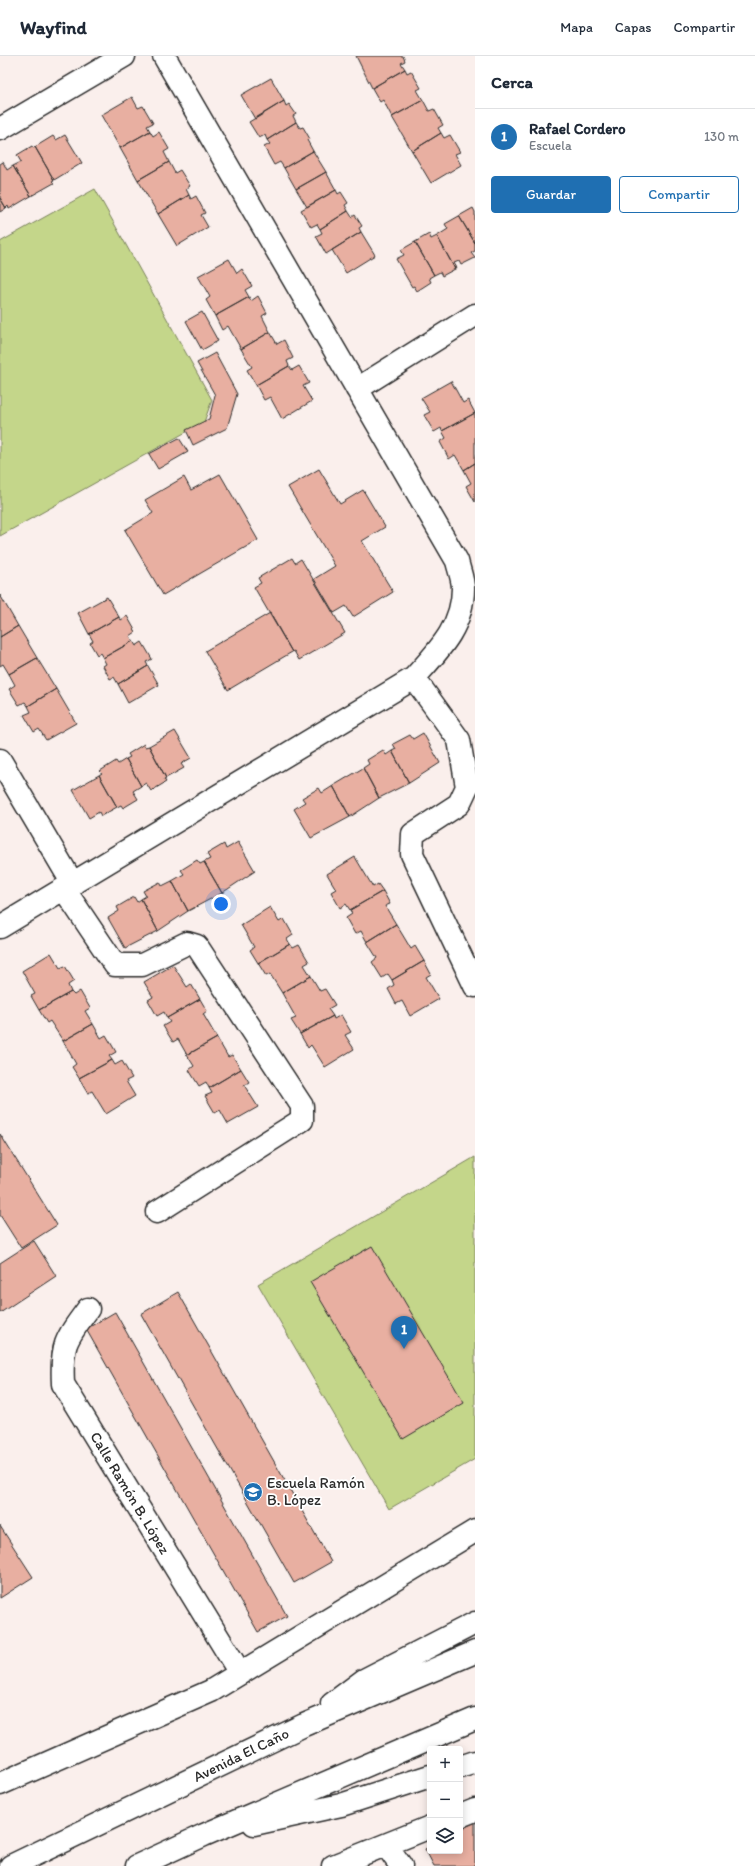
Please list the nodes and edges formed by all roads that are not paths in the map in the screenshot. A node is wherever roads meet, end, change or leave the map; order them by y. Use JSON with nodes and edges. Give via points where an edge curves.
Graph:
{"nodes":[{"id":1,"x":124,"y":56,"type":"edge"},
{"id":2,"x":164,"y":56,"type":"edge"},
{"id":3,"x":0,"y":129,"type":"edge"},
{"id":4,"x":475,"y":315,"type":"edge"},
{"id":5,"x":357,"y":389,"type":"junction"},
{"id":6,"x":414,"y":678,"type":"junction"},
{"id":7,"x":0,"y":760,"type":"edge"},
{"id":8,"x":68,"y":886,"type":"junction"},
{"id":9,"x":0,"y":927,"type":"edge"},
{"id":10,"x":475,"y":986,"type":"edge"},
{"id":11,"x":157,"y":1212,"type":"dead end"},
{"id":12,"x":88,"y":1309,"type":"dead end"},
{"id":13,"x":475,"y":1531,"type":"edge"},
{"id":14,"x":475,"y":1623,"type":"edge"},
{"id":15,"x":475,"y":1652,"type":"edge"},
{"id":16,"x":240,"y":1673,"type":"junction"},
{"id":17,"x":475,"y":1718,"type":"edge"},
{"id":18,"x":304,"y":1725,"type":"junction"},
{"id":19,"x":475,"y":1762,"type":"edge"},
{"id":20,"x":463,"y":1766,"type":"edge"},
{"id":21,"x":427,"y":1777,"type":"edge"},
{"id":22,"x":0,"y":1784,"type":"edge"},
{"id":23,"x":475,"y":1810,"type":"edge"},
{"id":24,"x":463,"y":1815,"type":"edge"},
{"id":25,"x":427,"y":1828,"type":"edge"},
{"id":26,"x":204,"y":1835,"type":"junction"},
{"id":27,"x":386,"y":1845,"type":"junction"},
{"id":28,"x":11,"y":1866,"type":"edge"},
{"id":29,"x":137,"y":1866,"type":"edge"},
{"id":30,"x":333,"y":1866,"type":"edge"},
{"id":31,"x":400,"y":1866,"type":"edge"}],
"edges":[{"from":1,"to":3,"type":"main road"},
{"from":2,"to":5,"type":"main road"},
{"from":4,"to":5,"type":"main road"},
{"from":5,"to":6,"type":"main road","via":[[457,561],[463,587],[461,610],[453,631]]},
{"from":6,"to":8,"type":"main road"},
{"from":6,"to":10,"type":"main road","via":[[459,740],[467,787],[459,804],[413,834],[412,854]]},
{"from":7,"to":8,"type":"main road"},
{"from":8,"to":9,"type":"main road"},
{"from":8,"to":11,"type":"main road","via":[[115,965],[142,965],[187,943],[197,946],[302,1106],[302,1120]]},
{"from":12,"to":16,"type":"main road","name":"Calle Ramón B. López","via":[[68,1335],[62,1357],[63,1384]]},
{"from":13,"to":16,"type":"main road"},
{"from":14,"to":18,"type":"main road","via":[[364,1680]]},
{"from":15,"to":18,"type":"main road","name":"Avenida El Caño"},
{"from":16,"to":22,"type":"main road","via":[[211,1691]]},
{"from":17,"to":26,"type":"main road"},
{"from":18,"to":28,"type":"main road","name":"Avenida El Caño"},
{"from":19,"to":20,"type":"main road"},
{"from":21,"to":26,"type":"main road","via":[[341,1805]]},
{"from":23,"to":24,"type":"main road"},
{"from":25,"to":27,"type":"main road"},
{"from":26,"to":29,"type":"main road"},
{"from":27,"to":30,"type":"main road"},
{"from":27,"to":31,"type":"main road"}]}
